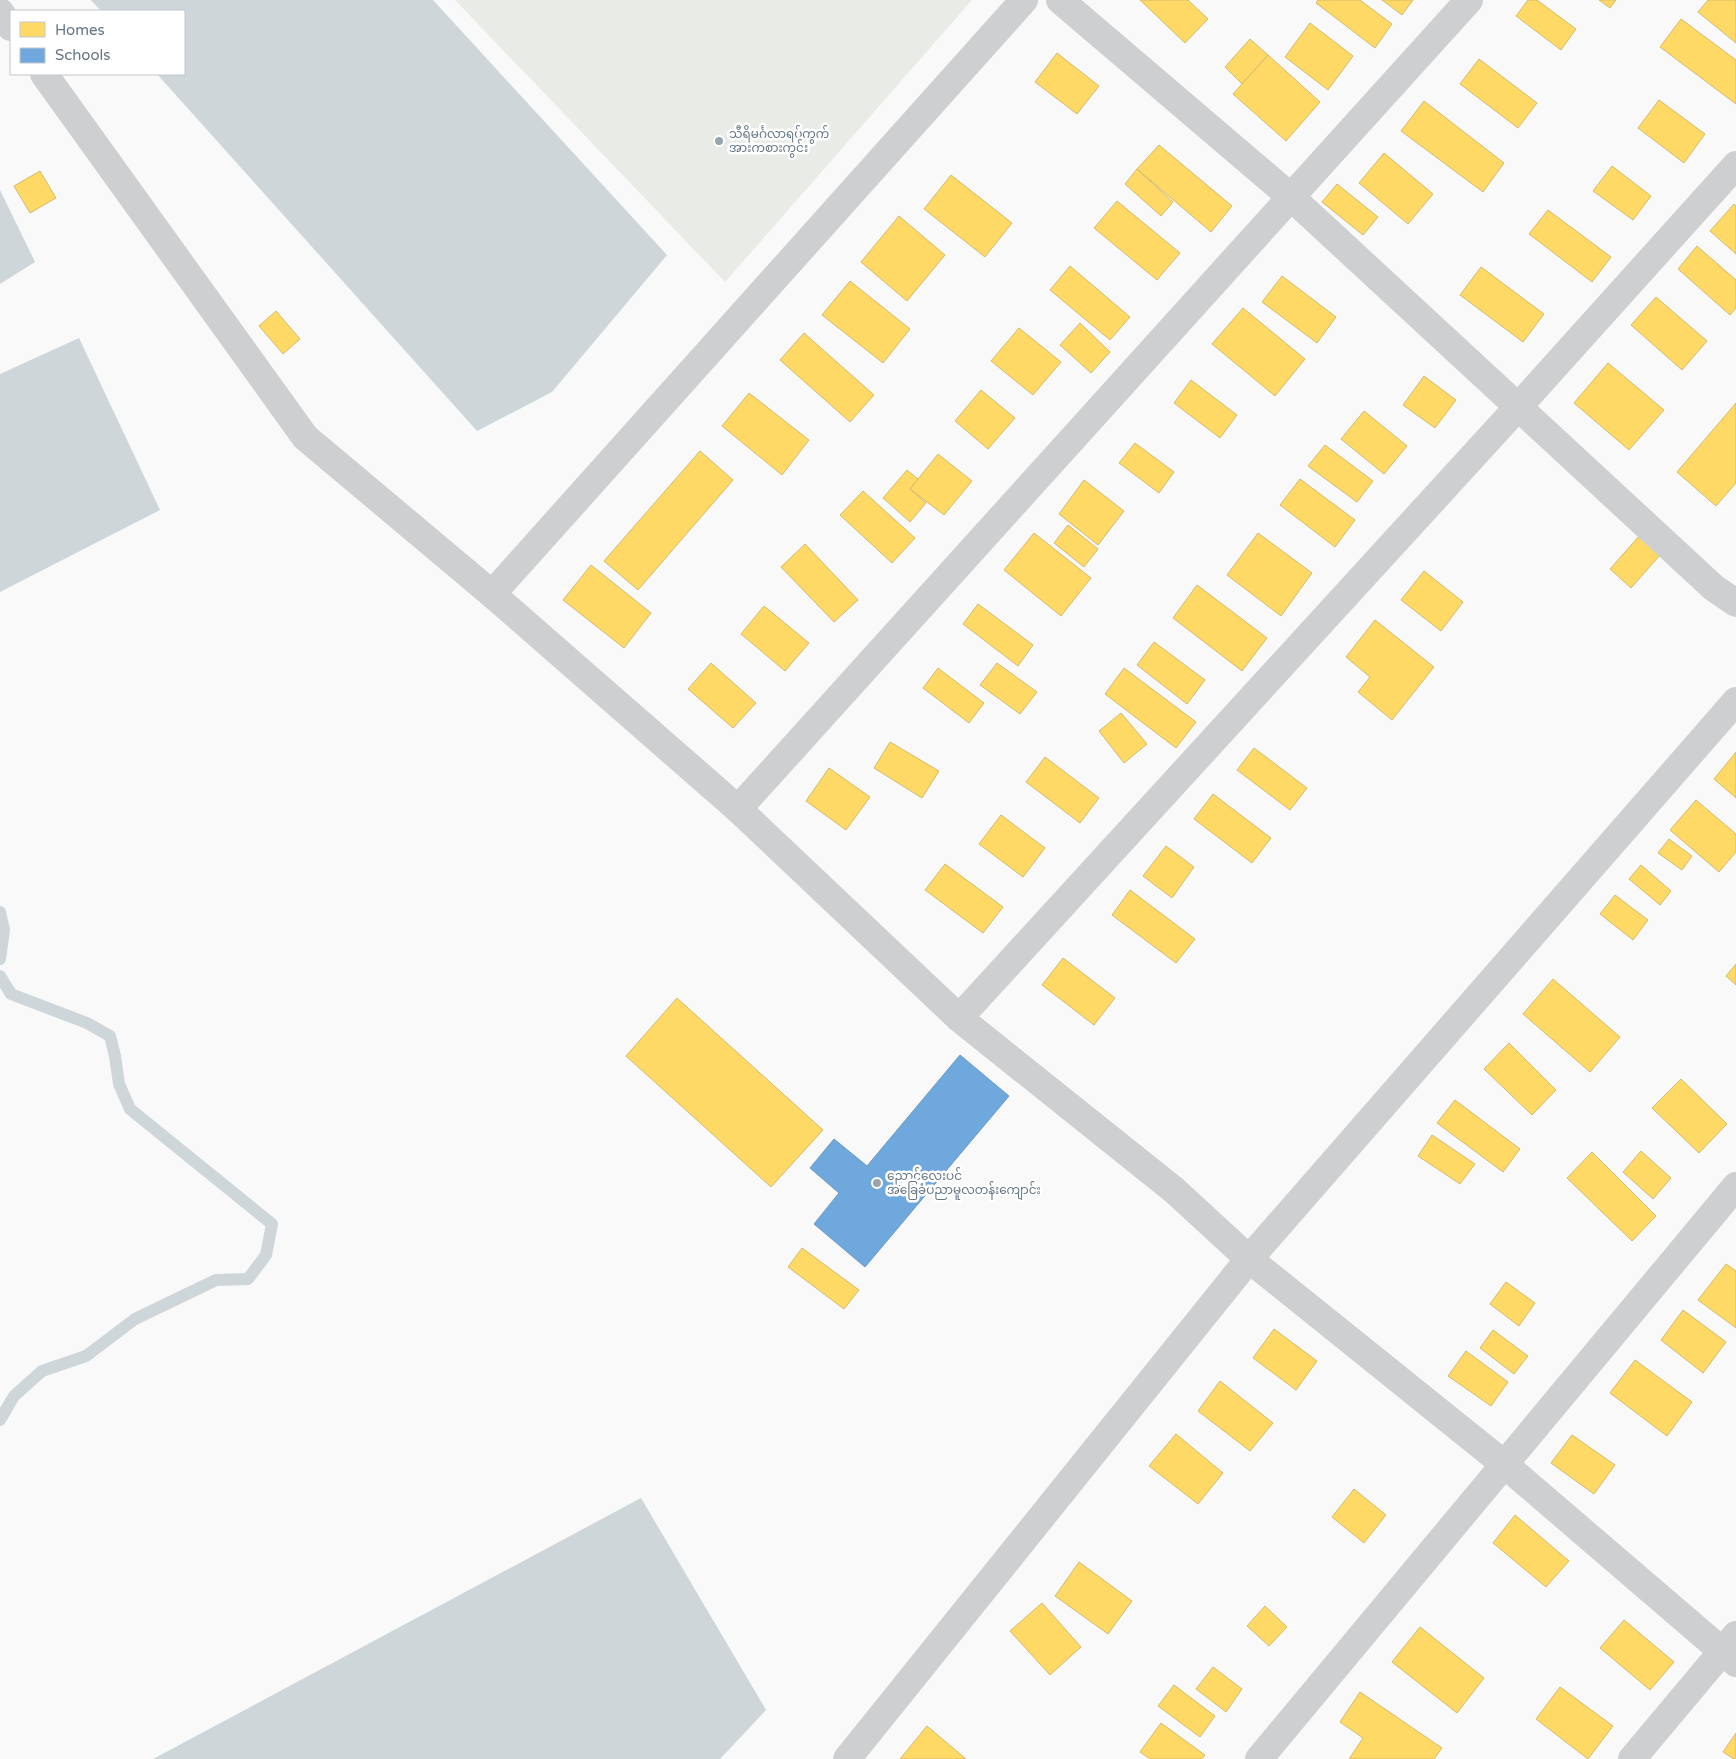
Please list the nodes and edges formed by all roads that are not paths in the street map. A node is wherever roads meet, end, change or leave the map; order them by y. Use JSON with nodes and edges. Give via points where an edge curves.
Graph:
{"nodes":[{"id":1,"x":1024,"y":0,"type":"edge"},
{"id":2,"x":1060,"y":0,"type":"edge"},
{"id":3,"x":1469,"y":0,"type":"edge"},
{"id":4,"x":0,"y":12,"type":"edge"},
{"id":5,"x":10,"y":26,"type":"edge"},
{"id":6,"x":45,"y":75,"type":"edge"},
{"id":7,"x":1736,"y":165,"type":"edge"},
{"id":8,"x":1292,"y":198,"type":"junction"},
{"id":9,"x":1519,"y":406,"type":"junction"},
{"id":10,"x":492,"y":594,"type":"junction"},
{"id":11,"x":1736,"y":603,"type":"edge"},
{"id":12,"x":1736,"y":702,"type":"edge"},
{"id":13,"x":738,"y":808,"type":"junction"},
{"id":14,"x":959,"y":1018,"type":"junction"},
{"id":15,"x":1736,"y":1186,"type":"edge"},
{"id":16,"x":1249,"y":1259,"type":"junction"},
{"id":17,"x":1504,"y":1464,"type":"junction"},
{"id":18,"x":1731,"y":1650,"type":"edge"},
{"id":19,"x":847,"y":1759,"type":"edge"},
{"id":20,"x":1259,"y":1759,"type":"edge"},
{"id":21,"x":1632,"y":1759,"type":"edge"}],
"edges":[{"from":1,"to":10,"type":"street"},
{"from":2,"to":8,"type":"street"},
{"from":3,"to":8,"type":"street"},
{"from":4,"to":5,"type":"street"},
{"from":6,"to":10,"type":"street","via":[[305,437]]},
{"from":7,"to":9,"type":"street"},
{"from":8,"to":9,"type":"street"},
{"from":8,"to":13,"type":"street"},
{"from":9,"to":11,"type":"street","via":[[1714,588]]},
{"from":9,"to":14,"type":"street"},
{"from":10,"to":13,"type":"street"},
{"from":12,"to":16,"type":"street"},
{"from":13,"to":14,"type":"street"},
{"from":14,"to":16,"type":"street","via":[[1174,1190]]},
{"from":15,"to":17,"type":"street"},
{"from":16,"to":17,"type":"street"},
{"from":16,"to":19,"type":"street"},
{"from":17,"to":18,"type":"street"},
{"from":17,"to":20,"type":"street"},
{"from":18,"to":21,"type":"street"}]}
